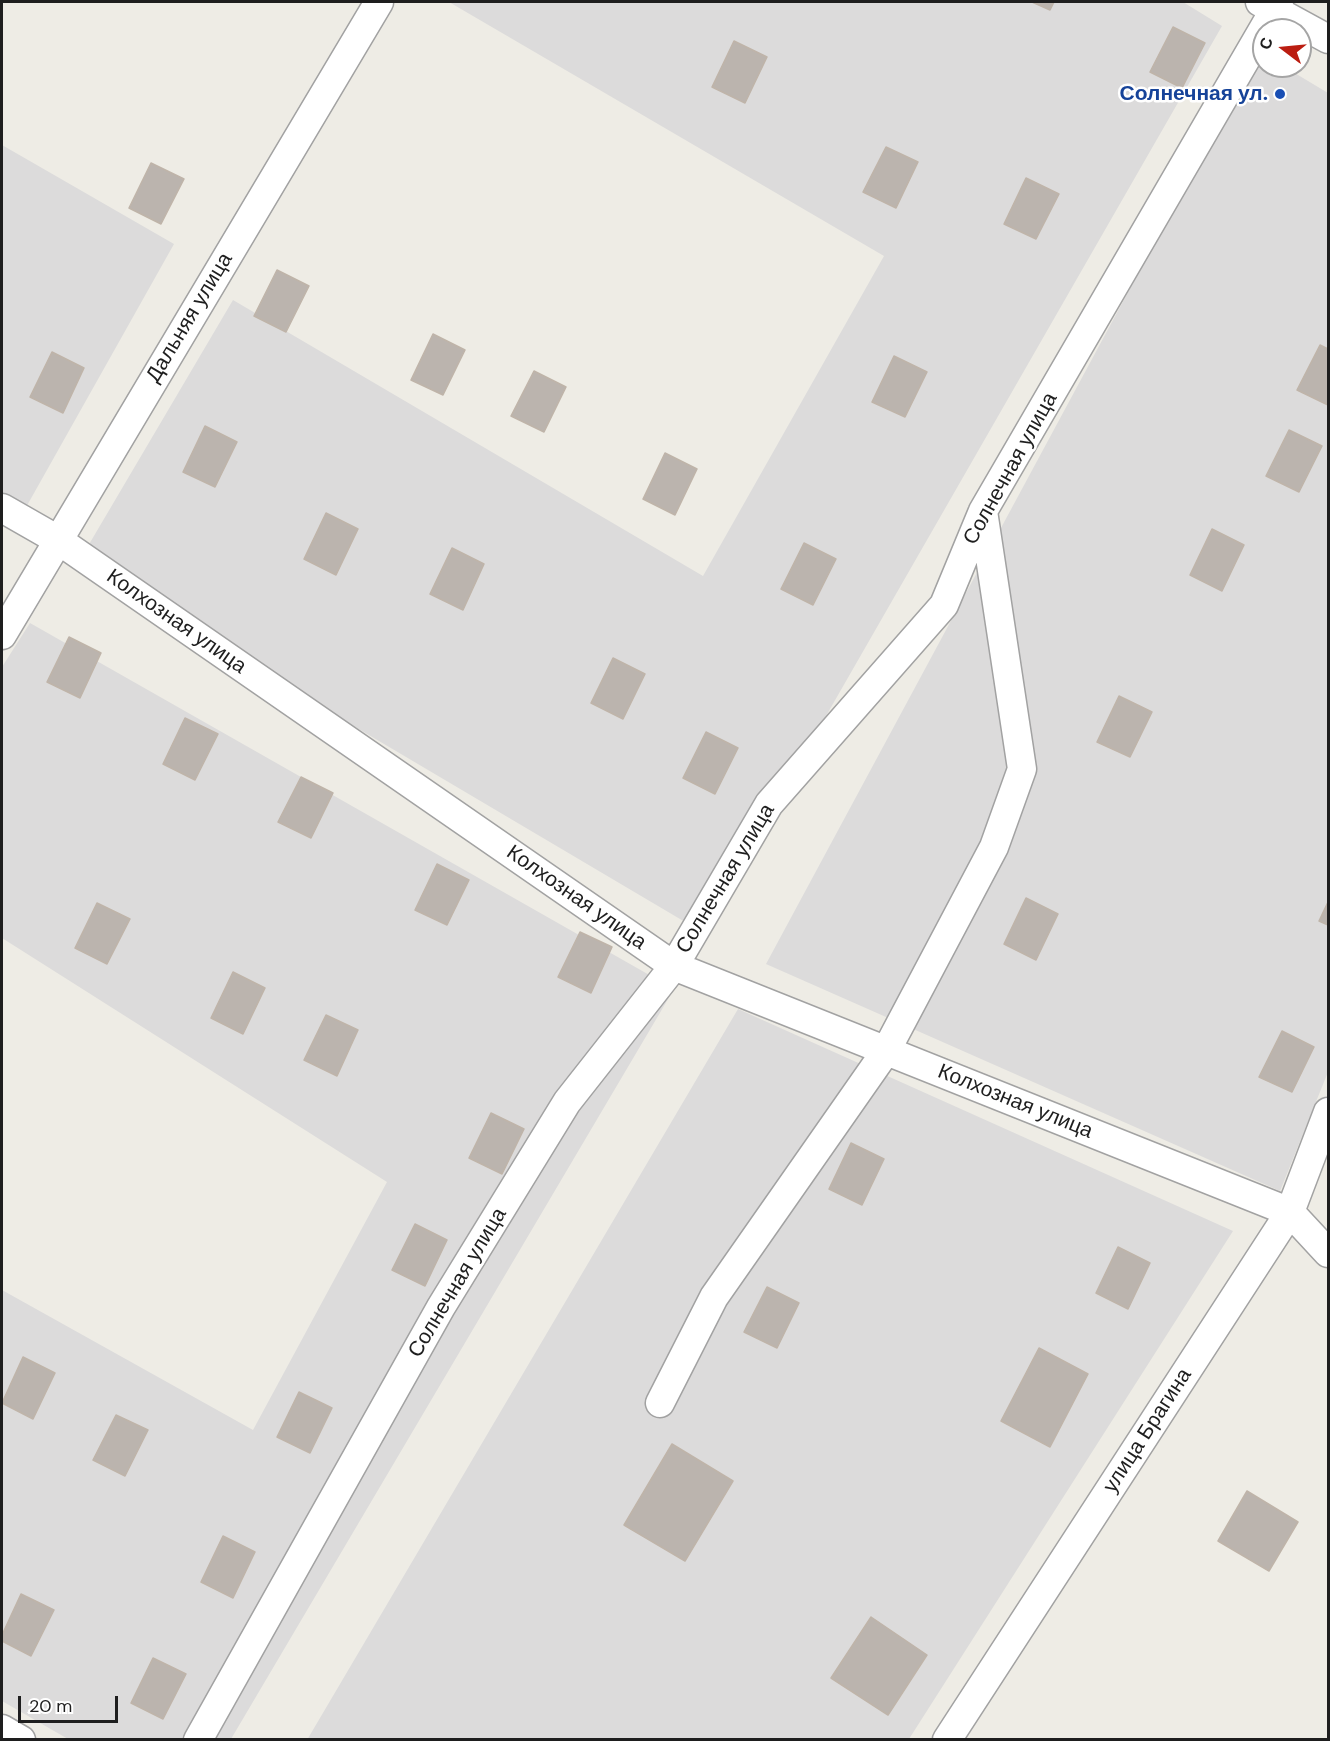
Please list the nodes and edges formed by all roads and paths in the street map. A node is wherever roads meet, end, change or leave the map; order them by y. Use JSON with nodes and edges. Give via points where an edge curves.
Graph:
{"nodes":[{"id":1,"x":379,"y":2,"type":"edge"},
{"id":2,"x":1272,"y":4,"type":"edge"},
{"id":3,"x":1329,"y":39,"type":"edge"},
{"id":4,"x":2,"y":508,"type":"edge"},
{"id":5,"x":983,"y":511,"type":"junction"},
{"id":6,"x":58,"y":540,"type":"junction"},
{"id":7,"x":2,"y":635,"type":"edge"},
{"id":8,"x":674,"y":966,"type":"junction"},
{"id":9,"x":886,"y":1051,"type":"junction"},
{"id":10,"x":1329,"y":1112,"type":"edge"},
{"id":11,"x":1290,"y":1212,"type":"junction"},
{"id":12,"x":1329,"y":1253,"type":"edge"},
{"id":13,"x":660,"y":1403,"type":"dead end"},
{"id":14,"x":2,"y":1729,"type":"edge"},
{"id":15,"x":21,"y":1740,"type":"edge"},
{"id":16,"x":198,"y":1740,"type":"edge"},
{"id":17,"x":947,"y":1740,"type":"edge"}],
"edges":[{"from":1,"to":6,"type":"street","name":"Дальняя улица"},
{"from":2,"to":3,"type":"street"},
{"from":2,"to":5,"type":"street","name":"Солнечная улица"},
{"from":4,"to":6,"type":"street","name":"Колхозная улица"},
{"from":5,"to":8,"type":"street","name":"Солнечная улица","via":[[944,605],[769,804]]},
{"from":5,"to":9,"type":"street","via":[[1022,769],[994,847]]},
{"from":6,"to":7,"type":"street","name":"Дальняя улица"},
{"from":6,"to":8,"type":"street","name":"Колхозная улица"},
{"from":8,"to":9,"type":"street","name":"Колхозная улица"},
{"from":8,"to":16,"type":"street","name":"Солнечная улица","via":[[567,1102],[441,1307]]},
{"from":9,"to":11,"type":"street","name":"Колхозная улица"},
{"from":9,"to":13,"type":"street","via":[[714,1297]]},
{"from":10,"to":11,"type":"street","name":"улица Брагина"},
{"from":11,"to":12,"type":"street","name":"Колхозная улица"},
{"from":11,"to":17,"type":"street","name":"улица Брагина"},
{"from":14,"to":15,"type":"street"}]}
